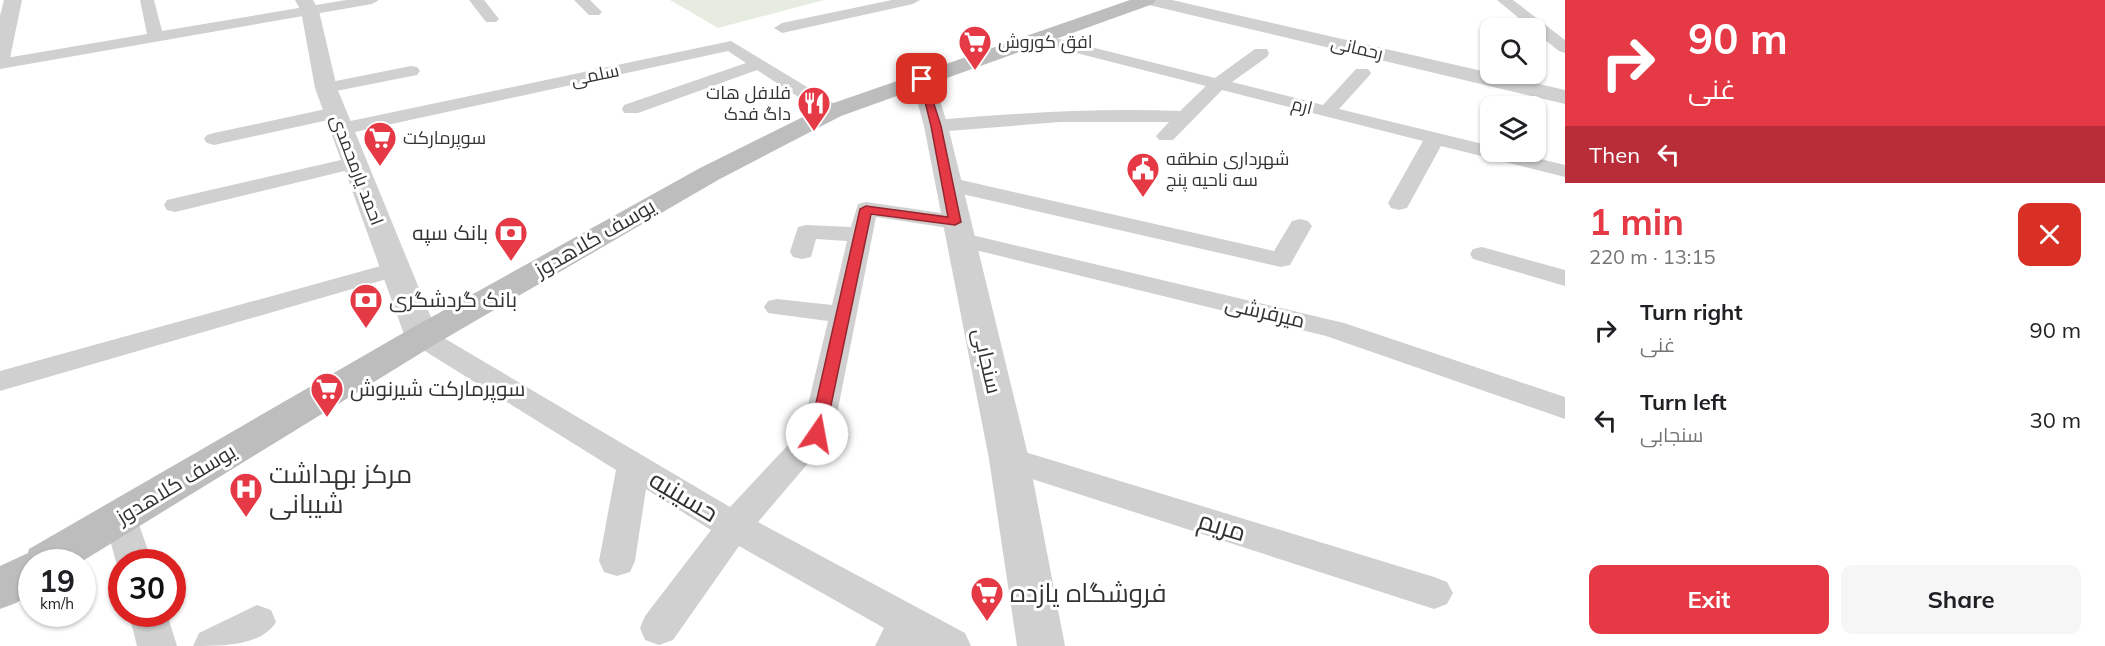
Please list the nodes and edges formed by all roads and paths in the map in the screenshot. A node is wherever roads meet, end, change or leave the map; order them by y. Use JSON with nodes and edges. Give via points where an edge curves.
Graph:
{"nodes":[{"id":1,"x":13,"y":0,"type":"edge"},
{"id":2,"x":372,"y":0,"type":"edge"},
{"id":3,"x":476,"y":0,"type":"edge"},
{"id":4,"x":581,"y":0,"type":"edge"},
{"id":5,"x":913,"y":0,"type":"edge"},
{"id":6,"x":1148,"y":0,"type":"edge"},
{"id":7,"x":1504,"y":0,"type":"edge"},
{"id":8,"x":147,"y":1,"type":"edge"},
{"id":9,"x":307,"y":5,"type":"edge"},
{"id":10,"x":594,"y":12,"type":"dead end"},
{"id":11,"x":491,"y":19,"type":"dead end"},
{"id":12,"x":782,"y":28,"type":"dead end"},
{"id":13,"x":156,"y":37,"type":"junction"},
{"id":14,"x":1039,"y":39,"type":"junction"},
{"id":15,"x":1565,"y":48,"type":"edge"},
{"id":16,"x":1261,"y":53,"type":"dead end"},
{"id":17,"x":0,"y":58,"type":"edge"},
{"id":18,"x":0,"y":64,"type":"edge"},
{"id":19,"x":758,"y":64,"type":"junction"},
{"id":20,"x":411,"y":71,"type":"dead end"},
{"id":21,"x":1362,"y":73,"type":"dead end"},
{"id":22,"x":922,"y":79,"type":"junction"},
{"id":23,"x":1217,"y":85,"type":"junction"},
{"id":24,"x":326,"y":88,"type":"junction"},
{"id":25,"x":1565,"y":97,"type":"edge"},
{"id":26,"x":631,"y":109,"type":"dead end"},
{"id":27,"x":833,"y":111,"type":"junction"},
{"id":28,"x":1326,"y":112,"type":"junction"},
{"id":29,"x":1185,"y":117,"type":"junction"},
{"id":30,"x":338,"y":121,"type":"junction"},
{"id":31,"x":936,"y":126,"type":"junction"},
{"id":32,"x":1166,"y":136,"type":"dead end"},
{"id":33,"x":214,"y":139,"type":"dead end"},
{"id":34,"x":1434,"y":140,"type":"junction"},
{"id":35,"x":354,"y":163,"type":"junction"},
{"id":36,"x":1565,"y":171,"type":"edge"},
{"id":37,"x":948,"y":184,"type":"junction"},
{"id":38,"x":1399,"y":203,"type":"dead end"},
{"id":39,"x":175,"y":205,"type":"dead end"},
{"id":40,"x":1300,"y":226,"type":"dead end"},
{"id":41,"x":957,"y":230,"type":"junction"},
{"id":42,"x":861,"y":234,"type":"junction"},
{"id":43,"x":802,"y":252,"type":"dead end"},
{"id":44,"x":1482,"y":254,"type":"dead end"},
{"id":45,"x":395,"y":269,"type":"junction"},
{"id":46,"x":1565,"y":278,"type":"edge"},
{"id":47,"x":777,"y":307,"type":"dead end"},
{"id":48,"x":843,"y":315,"type":"junction"},
{"id":49,"x":422,"y":337,"type":"junction"},
{"id":50,"x":0,"y":381,"type":"edge"},
{"id":51,"x":1565,"y":408,"type":"edge"},
{"id":52,"x":1009,"y":459,"type":"junction"},
{"id":53,"x":633,"y":465,"type":"junction"},
{"id":54,"x":121,"y":517,"type":"junction"},
{"id":55,"x":734,"y":526,"type":"junction"},
{"id":56,"x":67,"y":549,"type":"edge"},
{"id":57,"x":130,"y":549,"type":"edge"},
{"id":58,"x":617,"y":561,"type":"dead end"},
{"id":59,"x":18,"y":578,"type":"edge"},
{"id":60,"x":0,"y":589,"type":"edge"},
{"id":61,"x":1434,"y":593,"type":"dead end"},
{"id":62,"x":257,"y":622,"type":"dead end"},
{"id":63,"x":152,"y":627,"type":"edge"},
{"id":64,"x":659,"y":628,"type":"dead end"},
{"id":65,"x":901,"y":634,"type":"edge"},
{"id":66,"x":157,"y":646,"type":"edge"},
{"id":67,"x":213,"y":646,"type":"edge"},
{"id":68,"x":951,"y":646,"type":"edge"},
{"id":69,"x":1041,"y":646,"type":"edge"}],
"edges":[{"from":1,"to":17,"type":"street"},
{"from":2,"to":9,"type":"street"},
{"from":3,"to":11,"type":"street"},
{"from":4,"to":10,"type":"street"},
{"from":5,"to":12,"type":"street"},
{"from":6,"to":14,"type":"main road","name":"یوسف کلاهدوز"},
{"from":6,"to":25,"type":"street","name":"رحمانی"},
{"from":7,"to":15,"type":"street"},
{"from":8,"to":13,"type":"street"},
{"from":9,"to":13,"type":"street"},
{"from":9,"to":24,"type":"street","name":"احمد یارمحمدی"},
{"from":13,"to":18,"type":"street"},
{"from":14,"to":22,"type":"main road","name":"یوسف کلاهدوز"},
{"from":14,"to":23,"type":"street","name":"ارم"},
{"from":16,"to":23,"type":"street"},
{"from":19,"to":26,"type":"street"},
{"from":19,"to":27,"type":"street","name":"سلمی"},
{"from":19,"to":30,"type":"street","name":"سلمی","via":[[730,46]]},
{"from":20,"to":24,"type":"street"},
{"from":21,"to":28,"type":"street"},
{"from":22,"to":27,"type":"main road","name":"یوسف کلاهدوز"},
{"from":22,"to":31,"type":"street","name":"سنجابی"},
{"from":23,"to":28,"type":"street","name":"ارم"},
{"from":23,"to":29,"type":"street"},
{"from":24,"to":30,"type":"street","name":"احمد یارمحمدی"},
{"from":27,"to":49,"type":"main road","name":"یوسف کلاهدوز","via":[[709,174]]},
{"from":28,"to":34,"type":"street","name":"ارم"},
{"from":29,"to":31,"type":"street","via":[[1071,115]]},
{"from":29,"to":32,"type":"street"},
{"from":30,"to":33,"type":"street","name":"سلمی"},
{"from":30,"to":35,"type":"street","name":"احمد یارمحمدی"},
{"from":31,"to":37,"type":"street","name":"سنجابی"},
{"from":34,"to":36,"type":"street","name":"ارم"},
{"from":34,"to":38,"type":"street"},
{"from":35,"to":39,"type":"street"},
{"from":35,"to":45,"type":"street","name":"احمد یارمحمدی"},
{"from":37,"to":40,"type":"street","via":[[1281,260]]},
{"from":37,"to":41,"type":"street","name":"سنجابی"},
{"from":41,"to":42,"type":"street","name":"میرفرشی","via":[[866,209]]},
{"from":41,"to":51,"type":"street","name":"میرفرشی","via":[[1334,329]]},
{"from":41,"to":52,"type":"street","name":"سنجابی"},
{"from":42,"to":43,"type":"street","via":[[806,232]]},
{"from":42,"to":48,"type":"street"},
{"from":44,"to":46,"type":"street"},
{"from":45,"to":49,"type":"street","name":"احمد یارمحمدی"},
{"from":45,"to":50,"type":"street"},
{"from":47,"to":48,"type":"street"},
{"from":48,"to":55,"type":"street","via":[[817,434]]},
{"from":49,"to":53,"type":"street","name":"حسینیه"},
{"from":49,"to":54,"type":"main road","name":"یوسف کلاهدوز"},
{"from":52,"to":61,"type":"street","name":"مریم"},
{"from":52,"to":69,"type":"street","name":"سنجابی"},
{"from":53,"to":55,"type":"street","name":"حسینیه"},
{"from":53,"to":58,"type":"street"},
{"from":54,"to":56,"type":"main road","name":"یوسف کلاهدوز"},
{"from":54,"to":57,"type":"street"},
{"from":55,"to":64,"type":"street"},
{"from":55,"to":65,"type":"street","name":"حسینیه"},
{"from":59,"to":60,"type":"main road"},
{"from":62,"to":67,"type":"street"},
{"from":63,"to":66,"type":"street"},
{"from":65,"to":68,"type":"street","name":"حسینیه"}]}
